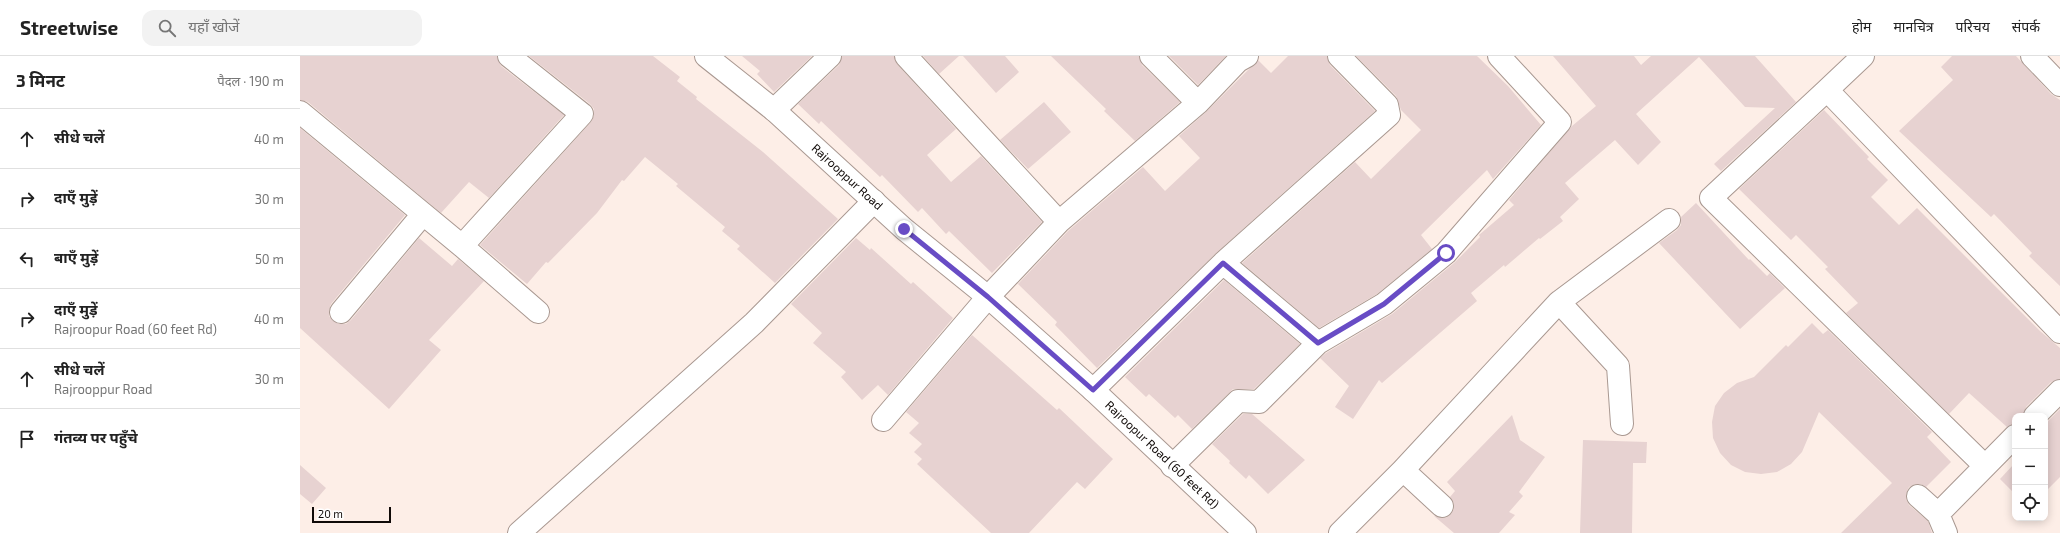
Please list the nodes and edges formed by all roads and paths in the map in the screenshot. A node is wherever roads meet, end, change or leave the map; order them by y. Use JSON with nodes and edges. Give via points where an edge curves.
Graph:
{"nodes":[{"id":1,"x":509,"y":56,"type":"edge"},
{"id":2,"x":706,"y":56,"type":"edge"},
{"id":3,"x":830,"y":56,"type":"edge"},
{"id":4,"x":906,"y":56,"type":"edge"},
{"id":5,"x":1151,"y":56,"type":"edge"},
{"id":6,"x":1247,"y":56,"type":"edge"},
{"id":7,"x":1339,"y":56,"type":"edge"},
{"id":8,"x":1499,"y":56,"type":"edge"},
{"id":9,"x":1863,"y":56,"type":"edge"},
{"id":10,"x":2032,"y":56,"type":"edge"},
{"id":11,"x":2059,"y":81,"type":"edge"},
{"id":12,"x":1827,"y":90,"type":"junction"},
{"id":13,"x":1198,"y":103,"type":"junction"},
{"id":14,"x":774,"y":110,"type":"junction"},
{"id":15,"x":300,"y":112,"type":"edge"},
{"id":16,"x":874,"y":201,"type":"junction"},
{"id":17,"x":423,"y":214,"type":"junction"},
{"id":18,"x":1669,"y":220,"type":"dead end"},
{"id":19,"x":1059,"y":222,"type":"junction"},
{"id":20,"x":462,"y":246,"type":"junction"},
{"id":21,"x":1223,"y":263,"type":"junction"},
{"id":22,"x":988,"y":297,"type":"junction"},
{"id":23,"x":1559,"y":302,"type":"junction"},
{"id":24,"x":341,"y":312,"type":"dead end"},
{"id":25,"x":538,"y":312,"type":"dead end"},
{"id":26,"x":2060,"y":332,"type":"edge"},
{"id":27,"x":1318,"y":343,"type":"junction"},
{"id":28,"x":1093,"y":390,"type":"junction"},
{"id":29,"x":2060,"y":391,"type":"edge"},
{"id":30,"x":2038,"y":413,"type":"edge"},
{"id":31,"x":883,"y":420,"type":"dead end"},
{"id":32,"x":1622,"y":424,"type":"dead end"},
{"id":33,"x":2012,"y":439,"type":"edge"},
{"id":34,"x":1172,"y":466,"type":"junction"},
{"id":35,"x":1985,"y":466,"type":"junction"},
{"id":36,"x":1403,"y":470,"type":"junction"},
{"id":37,"x":1918,"y":496,"type":"dead end"},
{"id":38,"x":1442,"y":506,"type":"dead end"},
{"id":39,"x":1942,"y":524,"type":"edge"},
{"id":40,"x":519,"y":533,"type":"edge"},
{"id":41,"x":1245,"y":533,"type":"edge"},
{"id":42,"x":1340,"y":533,"type":"edge"}],
"edges":[{"from":1,"to":20,"type":"street","via":[[582,114]]},
{"from":2,"to":14,"type":"street","name":"Rajrooppur Road"},
{"from":3,"to":14,"type":"street"},
{"from":4,"to":19,"type":"street"},
{"from":5,"to":13,"type":"street"},
{"from":6,"to":13,"type":"street","via":[[1238,61]]},
{"from":7,"to":21,"type":"street","via":[[1387,105],[1389,115]]},
{"from":8,"to":27,"type":"street","via":[[1560,122],[1446,253],[1384,304]]},
{"from":9,"to":12,"type":"street"},
{"from":10,"to":11,"type":"street"},
{"from":12,"to":26,"type":"street"},
{"from":12,"to":35,"type":"street","via":[[1711,198]]},
{"from":13,"to":19,"type":"street"},
{"from":14,"to":16,"type":"street","name":"Rajrooppur Road"},
{"from":15,"to":17,"type":"street"},
{"from":16,"to":22,"type":"street","name":"Rajrooppur Road","via":[[904,229]]},
{"from":16,"to":40,"type":"street","via":[[754,323]]},
{"from":17,"to":20,"type":"street"},
{"from":17,"to":24,"type":"street"},
{"from":18,"to":23,"type":"street"},
{"from":19,"to":22,"type":"street"},
{"from":20,"to":25,"type":"street"},
{"from":21,"to":27,"type":"street"},
{"from":21,"to":28,"type":"street"},
{"from":22,"to":28,"type":"street","name":"Rajroopur Road (60 feet Rd)"},
{"from":22,"to":31,"type":"street"},
{"from":23,"to":32,"type":"street","via":[[1618,366]]},
{"from":23,"to":36,"type":"street"},
{"from":27,"to":34,"type":"street","via":[[1259,402],[1238,401]]},
{"from":28,"to":34,"type":"street","name":"Rajroopur Road (60 feet Rd)"},
{"from":29,"to":30,"type":"street"},
{"from":33,"to":35,"type":"street"},
{"from":34,"to":41,"type":"street","name":"Rajroopur Road (60 feet Rd)"},
{"from":35,"to":39,"type":"street"},
{"from":36,"to":38,"type":"street"},
{"from":36,"to":42,"type":"street"},
{"from":37,"to":39,"type":"street"}]}
